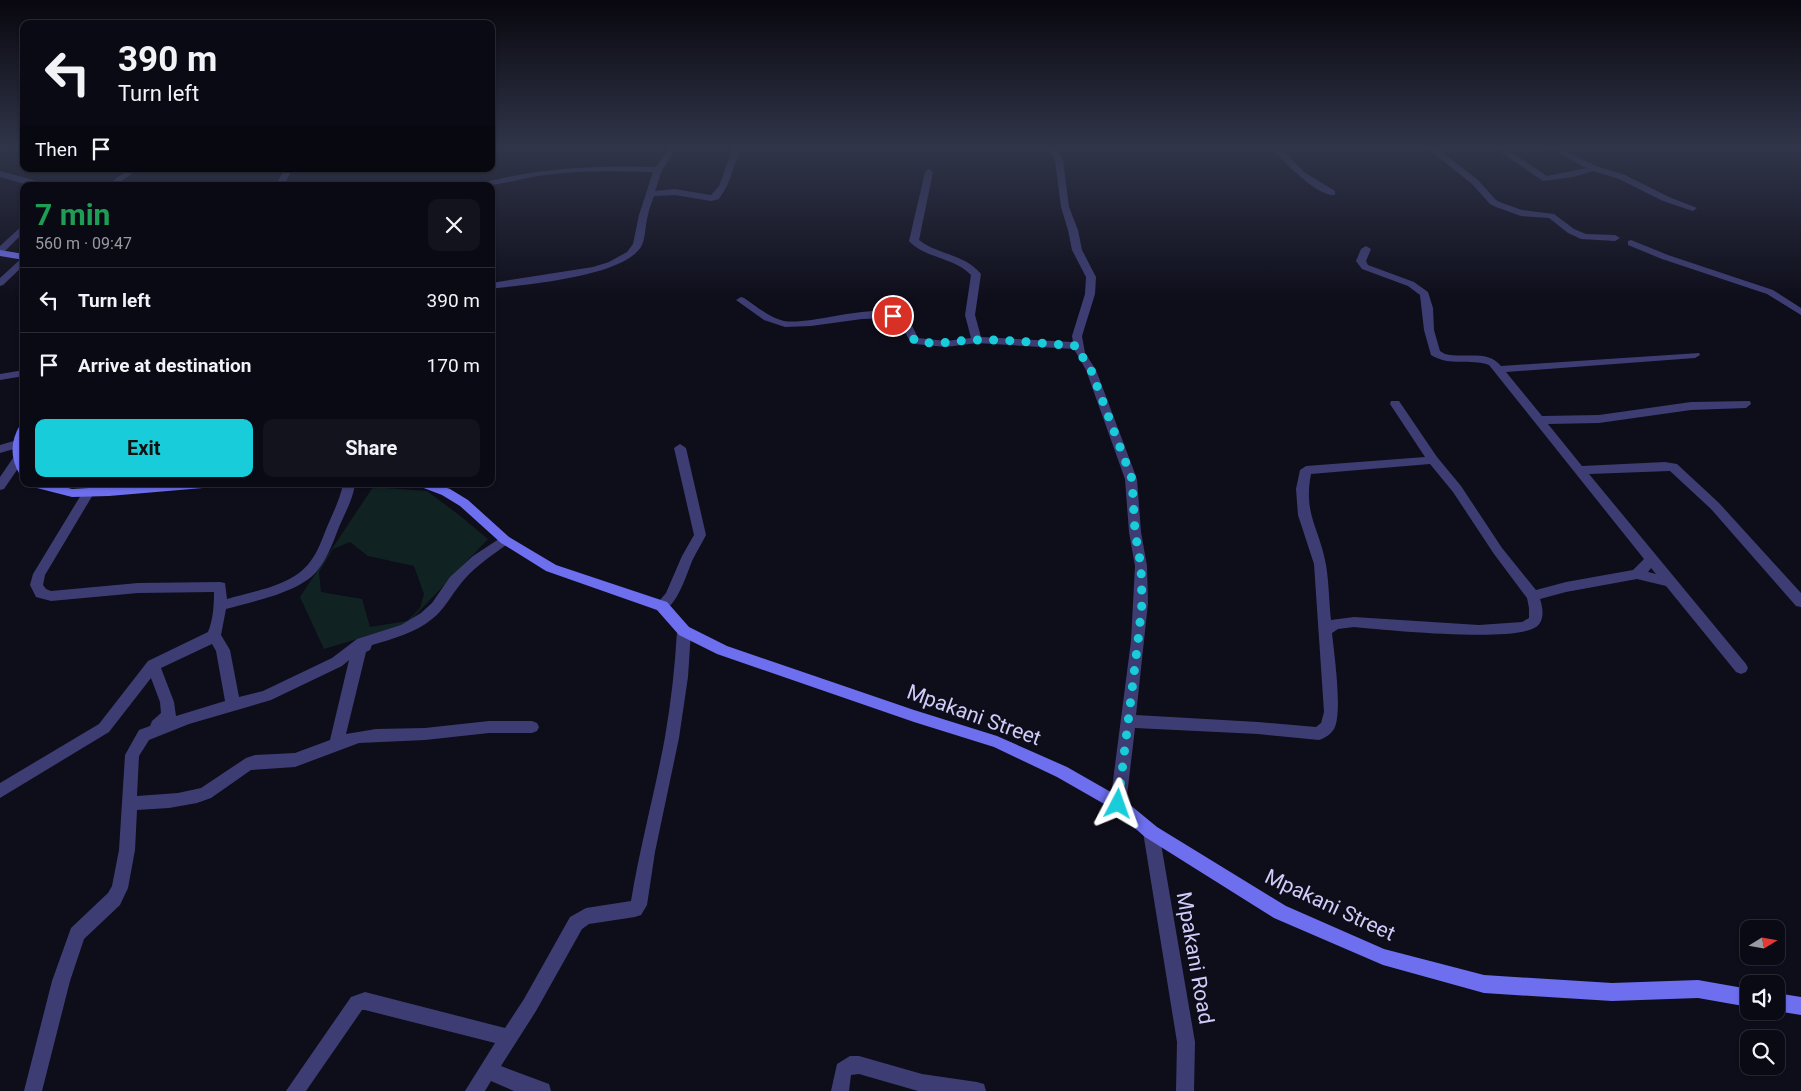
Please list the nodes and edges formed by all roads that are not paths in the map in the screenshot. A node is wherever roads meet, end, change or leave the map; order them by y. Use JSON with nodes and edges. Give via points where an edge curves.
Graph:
{"nodes":[{"id":1,"x":649,"y":199,"type":"edge"},
{"id":2,"x":923,"y":199,"type":"edge"},
{"id":3,"x":1064,"y":199,"type":"edge"},
{"id":4,"x":1489,"y":199,"type":"edge"},
{"id":5,"x":1666,"y":199,"type":"edge"},
{"id":6,"x":1693,"y":208,"type":"dead end"},
{"id":7,"x":20,"y":231,"type":"edge"},
{"id":8,"x":1615,"y":238,"type":"dead end"},
{"id":9,"x":1631,"y":243,"type":"dead end"},
{"id":10,"x":1366,"y":250,"type":"dead end"},
{"id":11,"x":0,"y":252,"type":"edge"},
{"id":12,"x":20,"y":257,"type":"edge"},
{"id":13,"x":20,"y":262,"type":"edge"},
{"id":14,"x":0,"y":282,"type":"edge"},
{"id":15,"x":495,"y":285,"type":"edge"},
{"id":16,"x":741,"y":300,"type":"dead end"},
{"id":17,"x":1801,"y":312,"type":"edge"},
{"id":18,"x":976,"y":340,"type":"junction"},
{"id":19,"x":1078,"y":346,"type":"junction"},
{"id":20,"x":1695,"y":355,"type":"dead end"},
{"id":21,"x":1498,"y":370,"type":"junction"},
{"id":22,"x":20,"y":374,"type":"edge"},
{"id":23,"x":0,"y":377,"type":"edge"},
{"id":24,"x":1395,"y":404,"type":"dead end"},
{"id":25,"x":1746,"y":404,"type":"dead end"},
{"id":26,"x":1538,"y":420,"type":"junction"},
{"id":27,"x":20,"y":443,"type":"edge"},
{"id":28,"x":20,"y":448,"type":"edge"},
{"id":29,"x":680,"y":448,"type":"dead end"},
{"id":30,"x":0,"y":449,"type":"edge"},
{"id":31,"x":1433,"y":460,"type":"junction"},
{"id":32,"x":17,"y":462,"type":"junction"},
{"id":33,"x":20,"y":466,"type":"edge"},
{"id":34,"x":1579,"y":470,"type":"junction"},
{"id":35,"x":0,"y":486,"type":"edge"},
{"id":36,"x":49,"y":487,"type":"edge"},
{"id":37,"x":145,"y":487,"type":"edge"},
{"id":38,"x":348,"y":487,"type":"edge"},
{"id":39,"x":433,"y":487,"type":"edge"},
{"id":40,"x":88,"y":493,"type":"junction"},
{"id":41,"x":505,"y":540,"type":"junction"},
{"id":42,"x":1652,"y":560,"type":"junction"},
{"id":43,"x":1637,"y":574,"type":"junction"},
{"id":44,"x":1670,"y":582,"type":"junction"},
{"id":45,"x":1533,"y":596,"type":"junction"},
{"id":46,"x":1801,"y":602,"type":"edge"},
{"id":47,"x":220,"y":606,"type":"junction"},
{"id":48,"x":662,"y":606,"type":"junction"},
{"id":49,"x":433,"y":616,"type":"dead end"},
{"id":50,"x":1325,"y":630,"type":"junction"},
{"id":51,"x":684,"y":631,"type":"junction"},
{"id":52,"x":214,"y":636,"type":"junction"},
{"id":53,"x":153,"y":665,"type":"junction"},
{"id":54,"x":1741,"y":668,"type":"dead end"},
{"id":55,"x":233,"y":705,"type":"junction"},
{"id":56,"x":1128,"y":720,"type":"junction"},
{"id":57,"x":532,"y":727,"type":"dead end"},
{"id":58,"x":144,"y":735,"type":"junction"},
{"id":59,"x":336,"y":744,"type":"junction"},
{"id":60,"x":0,"y":791,"type":"edge"},
{"id":61,"x":131,"y":803,"type":"junction"},
{"id":62,"x":1118,"y":804,"type":"junction"},
{"id":63,"x":1150,"y":832,"type":"junction"},
{"id":64,"x":1740,"y":996,"type":"edge"},
{"id":65,"x":1785,"y":1003,"type":"edge"},
{"id":66,"x":1801,"y":1006,"type":"edge"},
{"id":67,"x":508,"y":1038,"type":"junction"},
{"id":68,"x":489,"y":1070,"type":"junction"},
{"id":69,"x":33,"y":1091,"type":"edge"},
{"id":70,"x":295,"y":1091,"type":"edge"},
{"id":71,"x":474,"y":1091,"type":"edge"},
{"id":72,"x":542,"y":1091,"type":"edge"},
{"id":73,"x":840,"y":1091,"type":"edge"},
{"id":74,"x":977,"y":1091,"type":"edge"},
{"id":75,"x":1185,"y":1091,"type":"edge"}],
"edges":[{"from":1,"to":15,"type":"street","via":[[638,244],[630,254],[595,270]]},
{"from":2,"to":18,"type":"street","via":[[914,241],[920,247],[960,262],[976,274],[970,327]]},
{"from":3,"to":19,"type":"street","via":[[1077,250],[1091,277],[1090,294],[1077,336]]},
{"from":4,"to":8,"type":"street","via":[[1522,213],[1551,216],[1584,238]]},
{"from":5,"to":6,"type":"street"},
{"from":7,"to":11,"type":"street"},
{"from":9,"to":17,"type":"street","via":[[1761,288]]},
{"from":10,"to":21,"type":"street","via":[[1361,261],[1365,267],[1412,284],[1425,294],[1429,330],[1436,353],[1446,359],[1486,359]]},
{"from":11,"to":12,"type":"street"},
{"from":13,"to":14,"type":"street"},
{"from":16,"to":18,"type":"street","via":[[784,324],[893,316],[903,321],[915,341],[946,344]]},
{"from":18,"to":19,"type":"street"},
{"from":19,"to":56,"type":"street","via":[[1091,370],[1134,489],[1142,603]]},
{"from":20,"to":21,"type":"street"},
{"from":21,"to":26,"type":"street"},
{"from":22,"to":23,"type":"street"},
{"from":24,"to":31,"type":"street"},
{"from":25,"to":26,"type":"street","via":[[1690,406],[1599,419]]},
{"from":26,"to":34,"type":"street"},
{"from":27,"to":30,"type":"street"},
{"from":28,"to":32,"type":"street"},
{"from":29,"to":48,"type":"street","via":[[700,535],[671,596]]},
{"from":31,"to":45,"type":"street"},
{"from":31,"to":50,"type":"street","via":[[1306,470],[1302,489],[1304,516],[1320,564]]},
{"from":32,"to":33,"type":"street"},
{"from":32,"to":35,"type":"street"},
{"from":34,"to":42,"type":"street"},
{"from":34,"to":46,"type":"street","via":[[1673,467],[1715,506]]},
{"from":36,"to":40,"type":"street"},
{"from":37,"to":40,"type":"street"},
{"from":38,"to":47,"type":"street","via":[[331,533],[311,570],[302,578]]},
{"from":39,"to":41,"type":"street","name":"Mpakani Street","via":[[464,503]]},
{"from":40,"to":47,"type":"street","via":[[39,574],[36,586],[41,593],[51,596],[138,588],[220,587]]},
{"from":41,"to":48,"type":"street","name":"Mpakani Street","via":[[551,568]]},
{"from":41,"to":55,"type":"street","via":[[471,564],[426,617],[405,629],[362,643],[337,662],[266,696]]},
{"from":42,"to":43,"type":"street"},
{"from":42,"to":44,"type":"street"},
{"from":43,"to":44,"type":"street"},
{"from":43,"to":45,"type":"street"},
{"from":44,"to":54,"type":"street"},
{"from":45,"to":50,"type":"street","via":[[1535,620],[1523,627],[1479,630],[1354,622],[1335,624]]},
{"from":47,"to":52,"type":"street"},
{"from":48,"to":51,"type":"street","name":"Mpakani Street"},
{"from":49,"to":59,"type":"street","via":[[408,632],[361,648]]},
{"from":50,"to":56,"type":"street","via":[[1332,712],[1328,726],[1319,734]]},
{"from":51,"to":62,"type":"street","name":"Mpakani Street","via":[[722,650],[996,742],[1062,772]]},
{"from":51,"to":67,"type":"street","via":[[682,677],[672,738],[639,904],[629,911],[586,916],[576,923]]},
{"from":52,"to":53,"type":"street"},
{"from":52,"to":55,"type":"street","via":[[223,650]]},
{"from":53,"to":58,"type":"street","via":[[169,716]]},
{"from":53,"to":60,"type":"street","via":[[104,728]]},
{"from":55,"to":58,"type":"street","via":[[186,718]]},
{"from":56,"to":62,"type":"street"},
{"from":57,"to":59,"type":"street","via":[[376,734]]},
{"from":58,"to":61,"type":"street","via":[[132,755]]},
{"from":59,"to":61,"type":"street","via":[[296,760],[246,765],[199,796]]},
{"from":61,"to":69,"type":"street","via":[[120,888],[114,899],[78,934],[61,981]]},
{"from":62,"to":63,"type":"street","name":"Mpakani Street"},
{"from":63,"to":64,"type":"street","name":"Mpakani Street","via":[[1280,912],[1383,957],[1484,984],[1612,992],[1698,989]]},
{"from":63,"to":75,"type":"street","name":"Mpakani Road","via":[[1186,1042]]},
{"from":65,"to":66,"type":"street"},
{"from":67,"to":68,"type":"street"},
{"from":67,"to":70,"type":"street","via":[[365,1001],[357,1003]]},
{"from":68,"to":71,"type":"street"},
{"from":68,"to":72,"type":"street"},
{"from":73,"to":74,"type":"street","via":[[843,1070],[850,1065],[922,1084]]}]}
